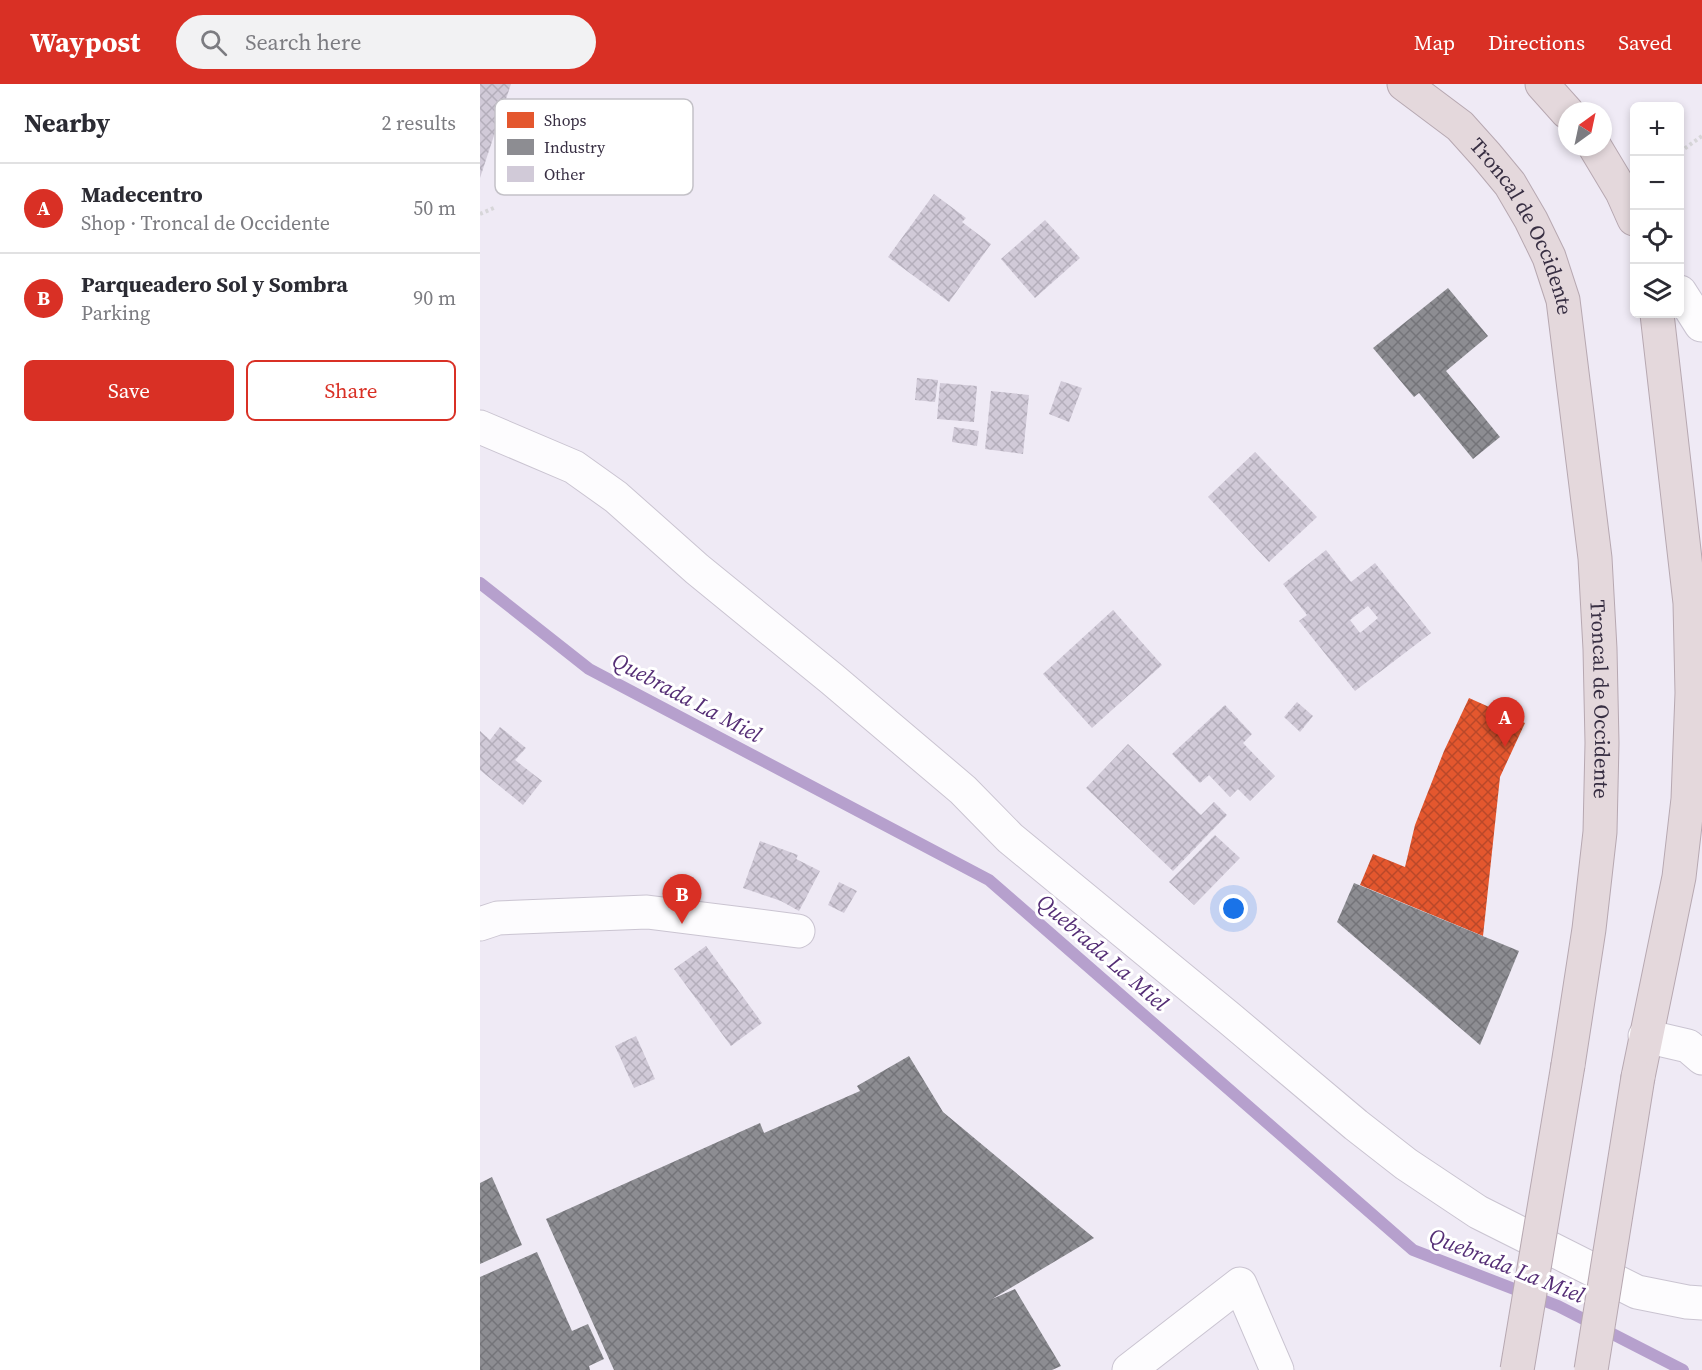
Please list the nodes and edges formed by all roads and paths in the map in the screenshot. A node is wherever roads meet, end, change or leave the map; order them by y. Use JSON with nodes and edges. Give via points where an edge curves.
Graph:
{"nodes":[{"id":1,"x":1404,"y":84,"type":"edge"},
{"id":2,"x":1702,"y":136,"type":"edge"},
{"id":3,"x":1684,"y":149,"type":"edge"},
{"id":4,"x":1600,"y":156,"type":"edge"},
{"id":5,"x":496,"y":207,"type":"dead end"},
{"id":6,"x":1631,"y":210,"type":"edge"},
{"id":7,"x":480,"y":213,"type":"edge"},
{"id":8,"x":1684,"y":298,"type":"edge"},
{"id":9,"x":1657,"y":318,"type":"edge"},
{"id":10,"x":1701,"y":326,"type":"edge"},
{"id":11,"x":480,"y":427,"type":"edge"},
{"id":12,"x":480,"y":924,"type":"edge"},
{"id":13,"x":798,"y":931,"type":"dead end"},
{"id":14,"x":1645,"y":1036,"type":"junction"},
{"id":15,"x":1702,"y":1058,"type":"edge"},
{"id":16,"x":1702,"y":1303,"type":"edge"},
{"id":17,"x":1129,"y":1370,"type":"edge"},
{"id":18,"x":1277,"y":1370,"type":"edge"},
{"id":19,"x":1517,"y":1370,"type":"edge"},
{"id":20,"x":1591,"y":1370,"type":"edge"}],
"edges":[{"from":1,"to":19,"type":"highway","name":"Troncal de Occidente","bridge":true,"via":[[1460,126],[1486,154],[1510,184],[1549,257],[1563,300],[1594,558],[1600,649],[1600,832],[1589,929]]},
{"from":2,"to":3,"type":"path"},
{"from":4,"to":6,"type":"highway"},
{"from":5,"to":7,"type":"path"},
{"from":8,"to":10,"type":"street"},
{"from":9,"to":14,"type":"highway","via":[[1690,603],[1692,702],[1688,799],[1679,878]]},
{"from":11,"to":16,"type":"street","via":[[574,467],[616,497],[963,790],[1010,838],[1406,1164],[1478,1212],[1637,1292]]},
{"from":12,"to":13,"type":"street","via":[[498,918],[647,912]]},
{"from":14,"to":15,"type":"street","via":[[1688,1046]]},
{"from":14,"to":20,"type":"highway","bridge":true},
{"from":17,"to":18,"type":"street","via":[[1240,1284]]}]}
